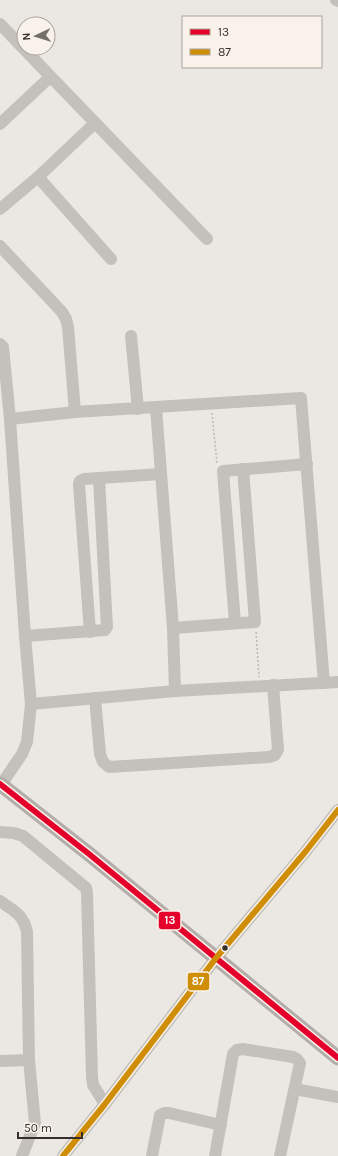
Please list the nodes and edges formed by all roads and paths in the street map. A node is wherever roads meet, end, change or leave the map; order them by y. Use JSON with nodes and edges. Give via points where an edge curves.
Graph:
{"nodes":[{"id":1,"x":2,"y":29,"type":"edge"},
{"id":2,"x":50,"y":77,"type":"junction"},
{"id":3,"x":95,"y":123,"type":"junction"},
{"id":4,"x":0,"y":124,"type":"edge"},
{"id":5,"x":38,"y":177,"type":"junction"},
{"id":6,"x":0,"y":209,"type":"edge"},
{"id":7,"x":207,"y":239,"type":"dead end"},
{"id":8,"x":0,"y":246,"type":"edge"},
{"id":9,"x":111,"y":259,"type":"dead end"},
{"id":10,"x":131,"y":336,"type":"dead end"},
{"id":11,"x":0,"y":344,"type":"edge"},
{"id":12,"x":211,"y":404,"type":"junction"},
{"id":13,"x":156,"y":408,"type":"junction"},
{"id":14,"x":138,"y":409,"type":"junction"},
{"id":15,"x":75,"y":412,"type":"junction"},
{"id":16,"x":10,"y":419,"type":"junction"},
{"id":17,"x":307,"y":464,"type":"junction"},
{"id":18,"x":243,"y":469,"type":"junction"},
{"id":19,"x":223,"y":471,"type":"junction"},
{"id":20,"x":161,"y":474,"type":"junction"},
{"id":21,"x":99,"y":478,"type":"junction"},
{"id":22,"x":255,"y":622,"type":"junction"},
{"id":23,"x":235,"y":623,"type":"junction"},
{"id":24,"x":173,"y":628,"type":"junction"},
{"id":25,"x":90,"y":632,"type":"junction"},
{"id":26,"x":25,"y":636,"type":"junction"},
{"id":27,"x":338,"y":682,"type":"edge"},
{"id":28,"x":324,"y":683,"type":"junction"},
{"id":29,"x":273,"y":685,"type":"junction"},
{"id":30,"x":260,"y":686,"type":"junction"},
{"id":31,"x":175,"y":692,"type":"junction"},
{"id":32,"x":95,"y":698,"type":"junction"},
{"id":33,"x":31,"y":704,"type":"junction"},
{"id":34,"x":0,"y":784,"type":"edge"},
{"id":35,"x":338,"y":810,"type":"edge"},
{"id":36,"x":0,"y":832,"type":"edge"},
{"id":37,"x":0,"y":900,"type":"edge"},
{"id":38,"x":216,"y":958,"type":"junction"},
{"id":39,"x":338,"y":1058,"type":"edge"},
{"id":40,"x":29,"y":1060,"type":"junction"},
{"id":41,"x":0,"y":1061,"type":"edge"},
{"id":42,"x":294,"y":1089,"type":"junction"},
{"id":43,"x":338,"y":1097,"type":"edge"},
{"id":44,"x":105,"y":1104,"type":"junction"},
{"id":45,"x":221,"y":1125,"type":"junction"},
{"id":46,"x":22,"y":1156,"type":"edge"},
{"id":47,"x":63,"y":1156,"type":"edge"},
{"id":48,"x":152,"y":1156,"type":"edge"},
{"id":49,"x":215,"y":1156,"type":"edge"},
{"id":50,"x":280,"y":1156,"type":"edge"}],
"edges":[{"from":1,"to":2,"type":"street"},
{"from":2,"to":3,"type":"street"},
{"from":2,"to":4,"type":"street"},
{"from":3,"to":5,"type":"street"},
{"from":3,"to":7,"type":"street"},
{"from":5,"to":6,"type":"street"},
{"from":5,"to":9,"type":"street"},
{"from":8,"to":15,"type":"street","via":[[66,319]]},
{"from":10,"to":14,"type":"street"},
{"from":11,"to":16,"type":"street","via":[[3,347]]},
{"from":12,"to":13,"type":"street"},
{"from":12,"to":17,"type":"street","via":[[301,398]]},
{"from":12,"to":19,"type":"path","via":[[217,463]]},
{"from":13,"to":14,"type":"street"},
{"from":13,"to":20,"type":"street"},
{"from":14,"to":15,"type":"street"},
{"from":15,"to":16,"type":"street"},
{"from":16,"to":26,"type":"street"},
{"from":17,"to":18,"type":"street"},
{"from":17,"to":28,"type":"street"},
{"from":18,"to":19,"type":"street"},
{"from":18,"to":22,"type":"street"},
{"from":19,"to":23,"type":"street"},
{"from":20,"to":21,"type":"street"},
{"from":20,"to":24,"type":"street"},
{"from":21,"to":25,"type":"street","via":[[107,627],[105,630]]},
{"from":21,"to":25,"type":"street","via":[[84,479],[79,484]]},
{"from":22,"to":23,"type":"street"},
{"from":22,"to":30,"type":"path"},
{"from":23,"to":24,"type":"street"},
{"from":24,"to":31,"type":"street"},
{"from":25,"to":26,"type":"street"},
{"from":26,"to":33,"type":"street"},
{"from":27,"to":28,"type":"street"},
{"from":28,"to":29,"type":"street"},
{"from":29,"to":30,"type":"street"},
{"from":29,"to":32,"type":"street","via":[[278,750],[275,755],[261,758],[109,767],[103,762],[100,754]]},
{"from":30,"to":31,"type":"street"},
{"from":31,"to":32,"type":"street"},
{"from":32,"to":33,"type":"street"},
{"from":33,"to":34,"type":"street","via":[[27,742],[22,754]]},
{"from":34,"to":38,"type":"main road"},
{"from":35,"to":38,"type":"street"},
{"from":36,"to":44,"type":"street","via":[[23,836],[86,888],[92,1077],[93,1085]]},
{"from":37,"to":40,"type":"street","via":[[21,915],[26,924]]},
{"from":38,"to":39,"type":"main road"},
{"from":38,"to":44,"type":"street"},
{"from":40,"to":41,"type":"street"},
{"from":40,"to":46,"type":"street","via":[[35,1122]]},
{"from":42,"to":43,"type":"street"},
{"from":42,"to":45,"type":"street","via":[[300,1063],[297,1059],[237,1050],[232,1054]]},
{"from":42,"to":50,"type":"street"},
{"from":44,"to":47,"type":"street"},
{"from":45,"to":48,"type":"street","via":[[164,1113],[160,1115]]},
{"from":45,"to":49,"type":"street"}]}
